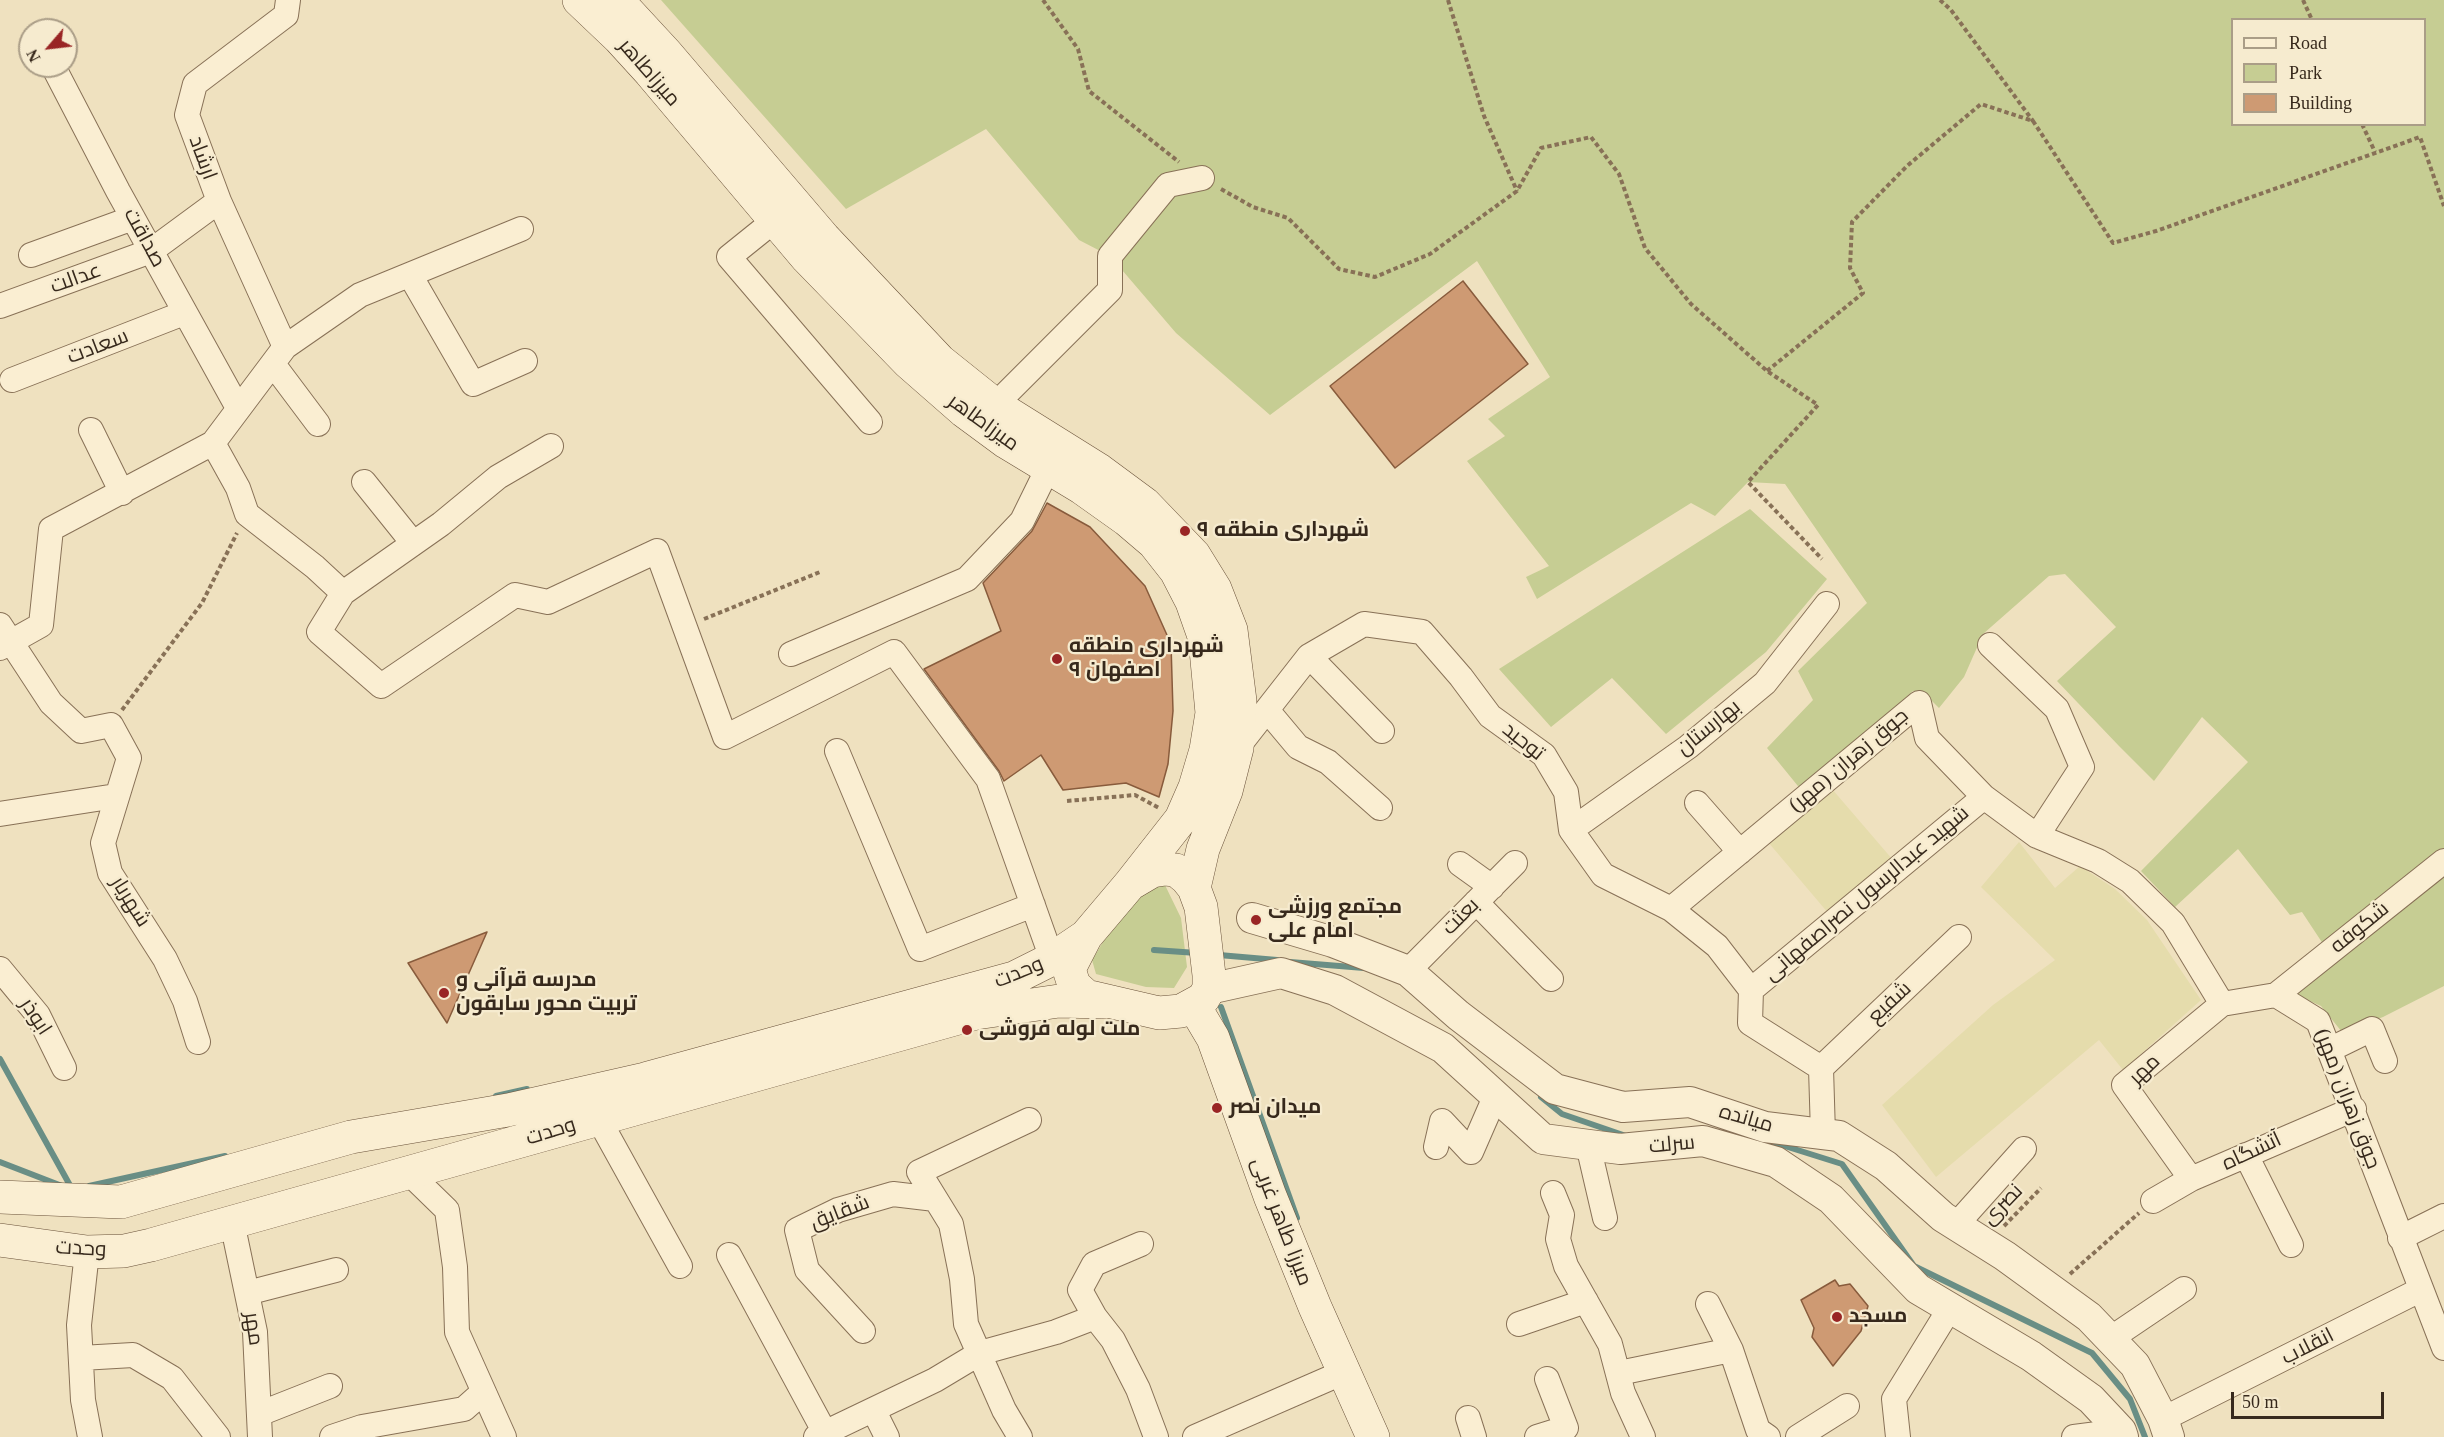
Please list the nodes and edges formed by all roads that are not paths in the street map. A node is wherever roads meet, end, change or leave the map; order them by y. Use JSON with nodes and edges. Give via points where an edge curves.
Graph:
{"nodes":[{"id":1,"x":288,"y":0,"type":"edge"},
{"id":2,"x":579,"y":0,"type":"edge"},
{"id":3,"x":617,"y":0,"type":"edge"},
{"id":4,"x":59,"y":78,"type":"edge"},
{"id":5,"x":1202,"y":178,"type":"road end"},
{"id":6,"x":219,"y":201,"type":"junction"},
{"id":7,"x":133,"y":218,"type":"junction"},
{"id":8,"x":775,"y":220,"type":"junction"},
{"id":9,"x":521,"y":230,"type":"dead end"},
{"id":10,"x":151,"y":251,"type":"junction"},
{"id":11,"x":31,"y":255,"type":"dead end"},
{"id":12,"x":410,"y":275,"type":"junction"},
{"id":13,"x":0,"y":306,"type":"edge"},
{"id":14,"x":184,"y":313,"type":"junction"},
{"id":15,"x":279,"y":355,"type":"junction"},
{"id":16,"x":525,"y":361,"type":"dead end"},
{"id":17,"x":12,"y":380,"type":"dead end"},
{"id":18,"x":995,"y":405,"type":"junction"},
{"id":19,"x":238,"y":408,"type":"junction"},
{"id":20,"x":870,"y":422,"type":"dead end"},
{"id":21,"x":318,"y":424,"type":"dead end"},
{"id":22,"x":91,"y":430,"type":"dead end"},
{"id":23,"x":213,"y":443,"type":"junction"},
{"id":24,"x":551,"y":446,"type":"dead end"},
{"id":25,"x":1048,"y":468,"type":"junction"},
{"id":26,"x":364,"y":483,"type":"dead end"},
{"id":27,"x":122,"y":493,"type":"junction"},
{"id":28,"x":413,"y":543,"type":"junction"},
{"id":29,"x":343,"y":593,"type":"junction"},
{"id":30,"x":1827,"y":604,"type":"dead end"},
{"id":31,"x":4,"y":638,"type":"edge"},
{"id":32,"x":1990,"y":645,"type":"dead end"},
{"id":33,"x":791,"y":654,"type":"dead end"},
{"id":34,"x":1309,"y":656,"type":"junction"},
{"id":35,"x":1267,"y":710,"type":"junction"},
{"id":36,"x":1382,"y":731,"type":"dead end"},
{"id":37,"x":1237,"y":748,"type":"junction"},
{"id":38,"x":837,"y":751,"type":"dead end"},
{"id":39,"x":116,"y":796,"type":"junction"},
{"id":40,"x":1984,"y":797,"type":"junction"},
{"id":41,"x":1697,"y":803,"type":"dead end"},
{"id":42,"x":1380,"y":808,"type":"dead end"},
{"id":43,"x":0,"y":814,"type":"edge"},
{"id":44,"x":1571,"y":830,"type":"junction"},
{"id":45,"x":2037,"y":836,"type":"junction"},
{"id":46,"x":1740,"y":852,"type":"junction"},
{"id":47,"x":2444,"y":861,"type":"edge"},
{"id":48,"x":1515,"y":863,"type":"dead end"},
{"id":49,"x":1460,"y":864,"type":"dead end"},
{"id":50,"x":1130,"y":884,"type":"junction"},
{"id":51,"x":1194,"y":888,"type":"junction"},
{"id":52,"x":1484,"y":895,"type":"junction"},
{"id":53,"x":1033,"y":906,"type":"junction"},
{"id":54,"x":1671,"y":909,"type":"junction"},
{"id":55,"x":1252,"y":918,"type":"dead end"},
{"id":56,"x":1086,"y":936,"type":"junction"},
{"id":57,"x":1959,"y":937,"type":"dead end"},
{"id":58,"x":1284,"y":956,"type":"junction"},
{"id":59,"x":1052,"y":959,"type":"junction"},
{"id":60,"x":0,"y":969,"type":"edge"},
{"id":61,"x":1405,"y":978,"type":"junction"},
{"id":62,"x":1551,"y":979,"type":"dead end"},
{"id":63,"x":1751,"y":990,"type":"junction"},
{"id":64,"x":2276,"y":995,"type":"junction"},
{"id":65,"x":1201,"y":997,"type":"junction"},
{"id":66,"x":1102,"y":1002,"type":"junction"},
{"id":67,"x":2222,"y":1004,"type":"junction"},
{"id":68,"x":1390,"y":1018,"type":"junction"},
{"id":69,"x":198,"y":1042,"type":"dead end"},
{"id":70,"x":2329,"y":1050,"type":"junction"},
{"id":71,"x":2385,"y":1061,"type":"dead end"},
{"id":72,"x":64,"y":1068,"type":"dead end"},
{"id":73,"x":1821,"y":1068,"type":"junction"},
{"id":74,"x":1495,"y":1097,"type":"junction"},
{"id":75,"x":2354,"y":1109,"type":"junction"},
{"id":76,"x":598,"y":1118,"type":"junction"},
{"id":77,"x":1029,"y":1120,"type":"dead end"},
{"id":78,"x":388,"y":1130,"type":"junction"},
{"id":79,"x":1823,"y":1134,"type":"junction"},
{"id":80,"x":1588,"y":1145,"type":"junction"},
{"id":81,"x":314,"y":1147,"type":"junction"},
{"id":82,"x":1436,"y":1147,"type":"dead end"},
{"id":83,"x":2024,"y":1149,"type":"dead end"},
{"id":84,"x":2246,"y":1155,"type":"junction"},
{"id":85,"x":403,"y":1175,"type":"junction"},
{"id":86,"x":2191,"y":1179,"type":"junction"},
{"id":87,"x":335,"y":1193,"type":"junction"},
{"id":88,"x":1553,"y":1193,"type":"dead end"},
{"id":89,"x":0,"y":1197,"type":"edge"},
{"id":90,"x":935,"y":1199,"type":"junction"},
{"id":91,"x":2153,"y":1201,"type":"road end"},
{"id":92,"x":2444,"y":1216,"type":"edge"},
{"id":93,"x":1605,"y":1218,"type":"dead end"},
{"id":94,"x":232,"y":1222,"type":"junction"},
{"id":95,"x":1956,"y":1225,"type":"junction"},
{"id":96,"x":2400,"y":1238,"type":"junction"},
{"id":97,"x":0,"y":1240,"type":"edge"},
{"id":98,"x":1141,"y":1244,"type":"dead end"},
{"id":99,"x":2290,"y":1245,"type":"dead end"},
{"id":100,"x":87,"y":1252,"type":"junction"},
{"id":101,"x":729,"y":1255,"type":"dead end"},
{"id":102,"x":680,"y":1266,"type":"dead end"},
{"id":103,"x":336,"y":1270,"type":"dead end"},
{"id":104,"x":2184,"y":1288,"type":"dead end"},
{"id":105,"x":2420,"y":1290,"type":"junction"},
{"id":106,"x":247,"y":1293,"type":"junction"},
{"id":107,"x":1586,"y":1301,"type":"junction"},
{"id":108,"x":1708,"y":1304,"type":"dead end"},
{"id":109,"x":1950,"y":1308,"type":"junction"},
{"id":110,"x":2438,"y":1310,"type":"edge"},
{"id":111,"x":1095,"y":1317,"type":"junction"},
{"id":112,"x":1519,"y":1324,"type":"dead end"},
{"id":113,"x":863,"y":1331,"type":"dead end"},
{"id":114,"x":2110,"y":1339,"type":"junction"},
{"id":115,"x":2444,"y":1348,"type":"edge"},
{"id":116,"x":1731,"y":1350,"type":"junction"},
{"id":117,"x":980,"y":1353,"type":"junction"},
{"id":118,"x":81,"y":1358,"type":"junction"},
{"id":119,"x":1344,"y":1372,"type":"junction"},
{"id":120,"x":1619,"y":1373,"type":"junction"},
{"id":121,"x":1547,"y":1379,"type":"dead end"},
{"id":122,"x":330,"y":1386,"type":"dead end"},
{"id":123,"x":482,"y":1393,"type":"junction"},
{"id":124,"x":1847,"y":1406,"type":"dead end"},
{"id":125,"x":874,"y":1411,"type":"junction"},
{"id":126,"x":260,"y":1425,"type":"edge"},
{"id":127,"x":2166,"y":1428,"type":"edge"},
{"id":128,"x":399,"y":1429,"type":"edge"},
{"id":129,"x":820,"y":1434,"type":"edge"},
{"id":130,"x":2122,"y":1434,"type":"edge"},
{"id":131,"x":90,"y":1437,"type":"edge"},
{"id":132,"x":218,"y":1437,"type":"edge"},
{"id":133,"x":332,"y":1437,"type":"edge"},
{"id":134,"x":504,"y":1437,"type":"edge"},
{"id":135,"x":887,"y":1437,"type":"edge"},
{"id":136,"x":1020,"y":1437,"type":"edge"},
{"id":137,"x":1156,"y":1437,"type":"edge"},
{"id":138,"x":1195,"y":1437,"type":"edge"},
{"id":139,"x":1373,"y":1437,"type":"edge"},
{"id":140,"x":1537,"y":1437,"type":"edge"},
{"id":141,"x":1643,"y":1437,"type":"edge"},
{"id":142,"x":1768,"y":1437,"type":"edge"},
{"id":143,"x":1798,"y":1437,"type":"edge"},
{"id":144,"x":1898,"y":1437,"type":"edge"},
{"id":145,"x":2074,"y":1437,"type":"edge"}],
"edges":[{"from":1,"to":6,"type":"street","name":"ارشاد","via":[[286,15],[195,84],[187,115]]},
{"from":2,"to":8,"type":"main road","name":"میرزاطاهر","via":[[627,46]]},
{"from":3,"to":18,"type":"main road","name":"میرزاطاهر","via":[[825,238],[940,361]]},
{"from":4,"to":7,"type":"street","name":"صداقت"},
{"from":5,"to":18,"type":"street","via":[[1168,185],[1110,256],[1110,290]]},
{"from":6,"to":10,"type":"street","name":"عدالت"},
{"from":6,"to":15,"type":"street","name":"ارشاد"},
{"from":7,"to":10,"type":"street","name":"صداقت"},
{"from":7,"to":11,"type":"street"},
{"from":8,"to":20,"type":"street","via":[[729,257]]},
{"from":8,"to":25,"type":"main road","name":"میرزاطاهر","via":[[930,383],[1006,442]]},
{"from":9,"to":12,"type":"street"},
{"from":10,"to":13,"type":"street","name":"عدالت"},
{"from":10,"to":14,"type":"street","name":"صداقت"},
{"from":12,"to":15,"type":"street","via":[[360,295]]},
{"from":12,"to":16,"type":"street","via":[[473,384]]},
{"from":14,"to":17,"type":"street","name":"سعادت"},
{"from":14,"to":19,"type":"street","name":"صداقت"},
{"from":15,"to":19,"type":"street"},
{"from":15,"to":21,"type":"street","name":"ارشاد"},
{"from":18,"to":37,"type":"main road","name":"میرزاطاهر","via":[[1099,470],[1145,504],[1194,555],[1215,589],[1231,630],[1240,701]]},
{"from":19,"to":23,"type":"street"},
{"from":22,"to":27,"type":"street"},
{"from":23,"to":27,"type":"street"},
{"from":23,"to":29,"type":"street","via":[[238,488],[247,514]]},
{"from":24,"to":28,"type":"street","via":[[498,477]]},
{"from":25,"to":33,"type":"street","via":[[1022,521],[967,579]]},
{"from":25,"to":50,"type":"main road","name":"میرزاطاهر","via":[[1110,507],[1154,543],[1176,571],[1205,639],[1212,713],[1206,750],[1181,819]]},
{"from":26,"to":28,"type":"street"},
{"from":27,"to":31,"type":"street","via":[[51,529],[41,625]]},
{"from":28,"to":29,"type":"street"},
{"from":29,"to":53,"type":"street","via":[[319,632],[381,686],[515,595],[548,602],[657,551],[725,737],[894,652],[988,779]]},
{"from":30,"to":44,"type":"street","name":"بهارستان","via":[[1765,682],[1688,747]]},
{"from":31,"to":39,"type":"street","name":"شهریار","via":[[51,703],[81,731],[111,724],[129,758]]},
{"from":32,"to":45,"type":"street","via":[[2056,709],[2082,767]]},
{"from":34,"to":35,"type":"street","name":"توحید"},
{"from":34,"to":36,"type":"street"},
{"from":34,"to":44,"type":"street","name":"توحید","via":[[1364,624],[1422,632],[1490,716],[1544,755],[1566,792]]},
{"from":35,"to":37,"type":"street","name":"توحید"},
{"from":35,"to":42,"type":"street","via":[[1298,747],[1328,762]]},
{"from":37,"to":51,"type":"main road","name":"میرزاطاهر"},
{"from":38,"to":53,"type":"street","via":[[920,949]]},
{"from":39,"to":43,"type":"street"},
{"from":39,"to":69,"type":"street","name":"شهریار","via":[[103,843],[110,873],[165,959]]},
{"from":40,"to":45,"type":"street","name":"جوق زهران (مهر)"},
{"from":40,"to":46,"type":"street","name":"جوق زهران (مهر)","via":[[1927,738],[1919,703]]},
{"from":40,"to":63,"type":"street","name":"شهید عبدالرسول نصراصفهانی"},
{"from":41,"to":46,"type":"street"},
{"from":44,"to":54,"type":"street","name":"توحید","via":[[1603,875]]},
{"from":45,"to":67,"type":"street","name":"جوق زهران (مهر)","via":[[2098,861],[2130,880],[2173,923]]},
{"from":46,"to":54,"type":"street","name":"جوق زهران (مهر)"},
{"from":47,"to":64,"type":"street","name":"شکوفه"},
{"from":48,"to":52,"type":"street","name":"بعثت"},
{"from":49,"to":52,"type":"street"},
{"from":50,"to":51,"type":"main road","via":[[1152,871],[1165,869],[1176,870]]},
{"from":50,"to":56,"type":"main road"},
{"from":51,"to":65,"type":"main road","via":[[1201,907]]},
{"from":52,"to":61,"type":"street","name":"بعثت"},
{"from":52,"to":62,"type":"street"},
{"from":53,"to":59,"type":"street"},
{"from":54,"to":63,"type":"street","name":"توحید","via":[[1717,946]]},
{"from":55,"to":58,"type":"street","name":"میانده"},
{"from":56,"to":59,"type":"main road","name":"وحدت"},
{"from":56,"to":66,"type":"main road","via":[[1069,969],[1074,984],[1086,996]]},
{"from":57,"to":73,"type":"street","name":"شفیع"},
{"from":58,"to":61,"type":"street","name":"میانده","via":[[1333,942]]},
{"from":58,"to":65,"type":"street"},
{"from":58,"to":68,"type":"street","name":"سرلت","via":[[1335,990]]},
{"from":59,"to":78,"type":"main road","name":"وحدت","via":[[1014,978],[645,1079],[508,1110]]},
{"from":60,"to":72,"type":"street","name":"ابوذر","via":[[38,1015]]},
{"from":61,"to":68,"type":"street"},
{"from":61,"to":79,"type":"street","name":"میانده","via":[[1555,1089],[1623,1107],[1690,1102],[1765,1127]]},
{"from":63,"to":73,"type":"street","via":[[1750,1023]]},
{"from":64,"to":67,"type":"street"},
{"from":64,"to":70,"type":"street","name":"جوق زهران (مهر)","via":[[2318,1021]]},
{"from":65,"to":66,"type":"main road","via":[[1159,1013]]},
{"from":65,"to":119,"type":"main road","name":"میرزا طاهر غربی","via":[[1270,1196]]},
{"from":66,"to":76,"type":"main road","name":"وحدت","via":[[1059,1001],[976,1013]]},
{"from":67,"to":86,"type":"street","name":"مهر","via":[[2124,1085]]},
{"from":68,"to":74,"type":"street","name":"سرلت","via":[[1443,1048]]},
{"from":70,"to":71,"type":"street","via":[[2372,1029]]},
{"from":70,"to":75,"type":"street","name":"جوق زهران (مهر)"},
{"from":73,"to":79,"type":"street"},
{"from":74,"to":80,"type":"street","name":"سرلت","via":[[1543,1139]]},
{"from":74,"to":82,"type":"street","via":[[1471,1152],[1442,1121]]},
{"from":75,"to":84,"type":"street","name":"آتشگاه"},
{"from":75,"to":96,"type":"street","name":"جوق زهران (مهر)"},
{"from":76,"to":85,"type":"main road","name":"وحدت"},
{"from":76,"to":102,"type":"street"},
{"from":77,"to":90,"type":"street","via":[[919,1172]]},
{"from":78,"to":81,"type":"main road","name":"وحدت"},
{"from":78,"to":85,"type":"main road","via":[[371,1147],[374,1164]]},
{"from":79,"to":95,"type":"street","name":"میانده","via":[[1839,1136],[1886,1166]]},
{"from":80,"to":93,"type":"street"},
{"from":80,"to":109,"type":"street","name":"سرلت","via":[[1620,1149],[1703,1141],[1776,1162],[1831,1199],[1918,1288]]},
{"from":81,"to":87,"type":"main road","via":[[343,1160]]},
{"from":81,"to":89,"type":"main road","name":"وحدت","via":[[121,1202]]},
{"from":83,"to":95,"type":"street"},
{"from":84,"to":86,"type":"street","name":"آتشگاه"},
{"from":84,"to":99,"type":"street"},
{"from":85,"to":87,"type":"main road","name":"وحدت"},
{"from":85,"to":123,"type":"street","via":[[447,1210],[455,1267],[457,1332]]},
{"from":86,"to":91,"type":"street","name":"آتشگاه"},
{"from":87,"to":94,"type":"main road","name":"وحدت"},
{"from":88,"to":107,"type":"street","via":[[1562,1215],[1558,1239],[1566,1266]]},
{"from":90,"to":113,"type":"street","name":"شقایق","via":[[893,1194],[838,1210],[797,1230],[807,1270]]},
{"from":90,"to":117,"type":"street","via":[[951,1224],[966,1324]]},
{"from":92,"to":96,"type":"street"},
{"from":94,"to":100,"type":"main road","name":"وحدت","via":[[124,1251]]},
{"from":94,"to":106,"type":"street","name":"مهر"},
{"from":95,"to":114,"type":"street","name":"میانده","via":[[2089,1317]]},
{"from":96,"to":105,"type":"street","name":"جوق زهران (مهر)"},
{"from":97,"to":100,"type":"main road","name":"وحدت"},
{"from":98,"to":111,"type":"street","via":[[1094,1264],[1080,1290]]},
{"from":100,"to":118,"type":"street","via":[[79,1325]]},
{"from":101,"to":129,"type":"street"},
{"from":103,"to":106,"type":"street"},
{"from":104,"to":114,"type":"street"},
{"from":105,"to":110,"type":"street","name":"جوق زهران (مهر)"},
{"from":105,"to":127,"type":"street","name":"انقلاب"},
{"from":106,"to":126,"type":"street","name":"مهر","via":[[255,1332]]},
{"from":107,"to":112,"type":"street"},
{"from":107,"to":120,"type":"street","via":[[1610,1344]]},
{"from":108,"to":116,"type":"street"},
{"from":109,"to":130,"type":"street","name":"سرلت","via":[[2031,1356],[2091,1399]]},
{"from":109,"to":144,"type":"street","via":[[1894,1399]]},
{"from":110,"to":115,"type":"street","name":"جوق زهران (مهر)"},
{"from":111,"to":117,"type":"street"},
{"from":111,"to":137,"type":"street","via":[[1138,1389]]},
{"from":114,"to":127,"type":"street","name":"میانده","via":[[2135,1365]]},
{"from":116,"to":120,"type":"street"},
{"from":116,"to":142,"type":"street","via":[[1758,1430]]},
{"from":117,"to":125,"type":"street"},
{"from":117,"to":136,"type":"street"},
{"from":118,"to":131,"type":"street"},
{"from":118,"to":132,"type":"street","via":[[133,1355],[171,1378]]},
{"from":119,"to":138,"type":"street"},
{"from":119,"to":139,"type":"main road","name":"میرزا طاهر غربی"},
{"from":120,"to":141,"type":"street","via":[[1623,1393]]},
{"from":121,"to":140,"type":"street","via":[[1566,1428]]},
{"from":122,"to":126,"type":"street"},
{"from":123,"to":128,"type":"street","via":[[464,1409]]},
{"from":123,"to":134,"type":"street"},
{"from":124,"to":143,"type":"street"},
{"from":125,"to":129,"type":"street"},
{"from":125,"to":135,"type":"street"},
{"from":128,"to":133,"type":"street","via":[[362,1427]]},
{"from":130,"to":145,"type":"street"}]}
